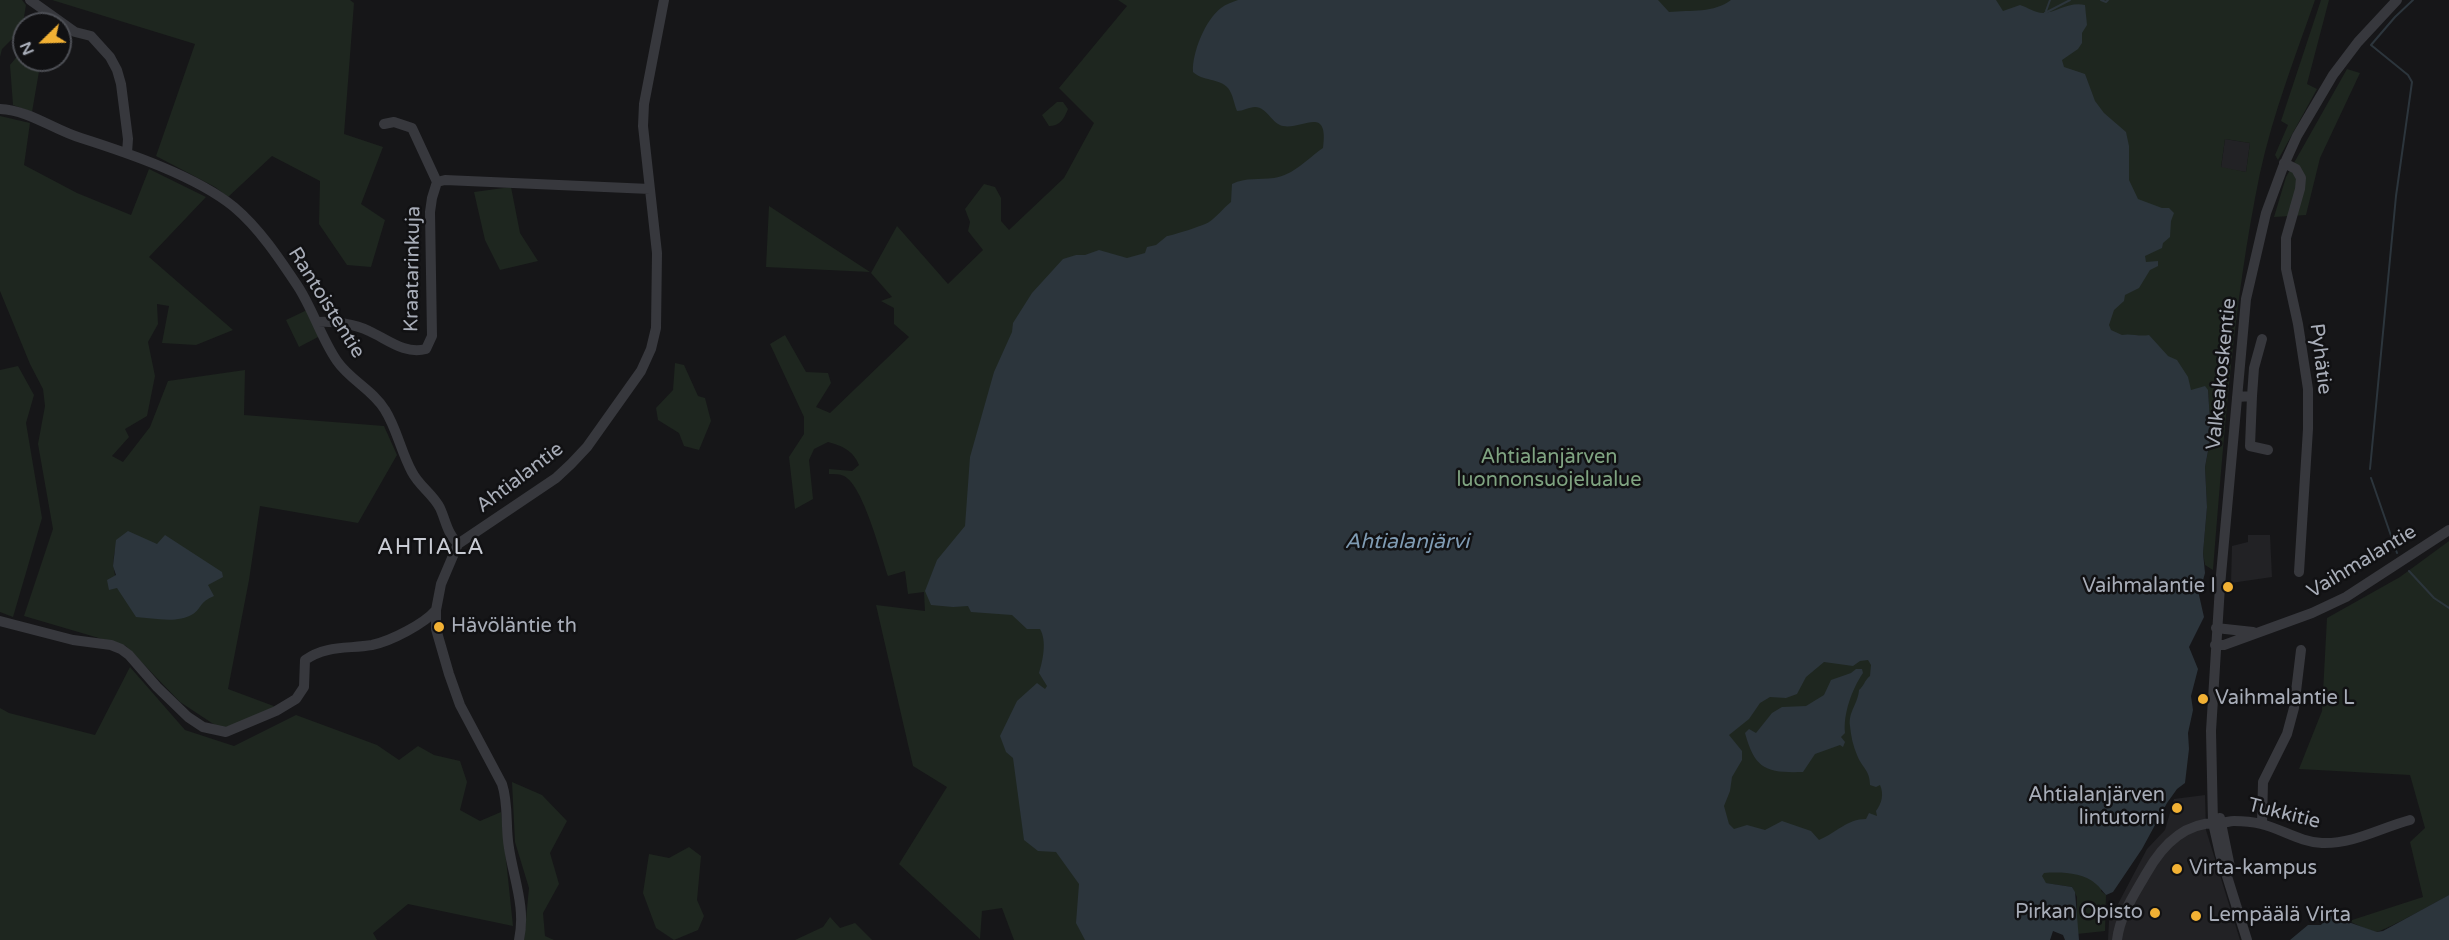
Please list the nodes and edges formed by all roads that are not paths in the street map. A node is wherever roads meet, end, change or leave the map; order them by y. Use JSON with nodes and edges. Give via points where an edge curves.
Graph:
{"nodes":[{"id":1,"x":30,"y":0,"type":"edge"},
{"id":2,"x":664,"y":0,"type":"edge"},
{"id":3,"x":2397,"y":0,"type":"edge"},
{"id":4,"x":0,"y":109,"type":"edge"},
{"id":5,"x":384,"y":124,"type":"dead end"},
{"id":6,"x":127,"y":153,"type":"junction"},
{"id":7,"x":2284,"y":163,"type":"junction"},
{"id":8,"x":437,"y":183,"type":"junction"},
{"id":9,"x":650,"y":189,"type":"junction"},
{"id":10,"x":318,"y":322,"type":"junction"},
{"id":11,"x":2262,"y":339,"type":"dead end"},
{"id":12,"x":2252,"y":396,"type":"junction"},
{"id":13,"x":2236,"y":397,"type":"junction"},
{"id":14,"x":2268,"y":450,"type":"dead end"},
{"id":15,"x":2449,"y":530,"type":"edge"},
{"id":16,"x":458,"y":544,"type":"junction"},
{"id":17,"x":2299,"y":572,"type":"dead end"},
{"id":18,"x":436,"y":610,"type":"junction"},
{"id":19,"x":0,"y":621,"type":"edge"},
{"id":20,"x":423,"y":622,"type":"junction"},
{"id":21,"x":2216,"y":628,"type":"junction"},
{"id":22,"x":436,"y":629,"type":"junction"},
{"id":23,"x":2257,"y":632,"type":"junction"},
{"id":24,"x":2215,"y":645,"type":"junction"},
{"id":25,"x":2301,"y":650,"type":"dead end"},
{"id":26,"x":2410,"y":820,"type":"dead end"},
{"id":27,"x":2217,"y":822,"type":"junction"},
{"id":28,"x":2262,"y":824,"type":"junction"},
{"id":29,"x":519,"y":940,"type":"edge"},
{"id":30,"x":2117,"y":940,"type":"edge"},
{"id":31,"x":2247,"y":940,"type":"edge"}],
"edges":[{"from":1,"to":6,"type":"street","via":[[75,32],[91,36],[110,57],[121,84]]},
{"from":2,"to":9,"type":"street","name":"Ahtialantie","via":[[644,104]]},
{"from":3,"to":7,"type":"street","name":"Valkeakoskentie","via":[[2333,75]]},
{"from":4,"to":6,"type":"street","name":"Rantoistentie"},
{"from":5,"to":8,"type":"street","name":"Kraatarinkuja","via":[[394,122],[412,128]]},
{"from":6,"to":10,"type":"street","name":"Rantoistentie","via":[[219,197],[236,210],[275,254]]},
{"from":7,"to":13,"type":"street","name":"Valkeakoskentie","via":[[2255,257],[2243,321]]},
{"from":7,"to":17,"type":"street","name":"Pyhätie","via":[[2296,169],[2301,182],[2286,238],[2286,269],[2308,389]]},
{"from":8,"to":9,"type":"street","name":"Kraatarinkuja"},
{"from":8,"to":10,"type":"street","name":"Kraatarinkuja","via":[[430,212],[432,336],[426,349],[408,350],[368,330]]},
{"from":9,"to":16,"type":"street","name":"Ahtialantie","via":[[657,253],[656,328],[640,371],[571,464]]},
{"from":10,"to":16,"type":"street","name":"Rantoistentie","via":[[339,364],[385,409],[411,469],[435,499],[446,528]]},
{"from":11,"to":12,"type":"street"},
{"from":12,"to":13,"type":"street"},
{"from":12,"to":14,"type":"street","via":[[2250,446]]},
{"from":13,"to":21,"type":"street","name":"Valkeakoskentie"},
{"from":15,"to":23,"type":"street","name":"Vaihmalantie","via":[[2346,597]]},
{"from":16,"to":18,"type":"street","via":[[441,584]]},
{"from":18,"to":20,"type":"street"},
{"from":18,"to":22,"type":"street"},
{"from":19,"to":20,"type":"street","via":[[121,649],[188,717],[203,727],[226,732],[296,699],[304,687],[305,660],[314,654],[375,644]]},
{"from":20,"to":22,"type":"street"},
{"from":21,"to":23,"type":"street","name":"Vaihmalantie"},
{"from":21,"to":24,"type":"street","name":"Valkeakoskentie"},
{"from":22,"to":29,"type":"street","via":[[454,693],[506,797],[509,849],[520,901]]},
{"from":23,"to":24,"type":"street","name":"Vaihmalantie"},
{"from":24,"to":27,"type":"street","name":"Valkeakoskentie","via":[[2211,731]]},
{"from":25,"to":28,"type":"street","via":[[2287,734],[2263,782]]},
{"from":26,"to":28,"type":"street","name":"Tukkitie","via":[[2358,839],[2323,843]]},
{"from":27,"to":28,"type":"street","name":"Tukkitie"},
{"from":27,"to":30,"type":"street","name":"Tukkitie","via":[[2181,831],[2157,856],[2119,923]]},
{"from":27,"to":31,"type":"street","name":"Valkeakoskentie"}]}
